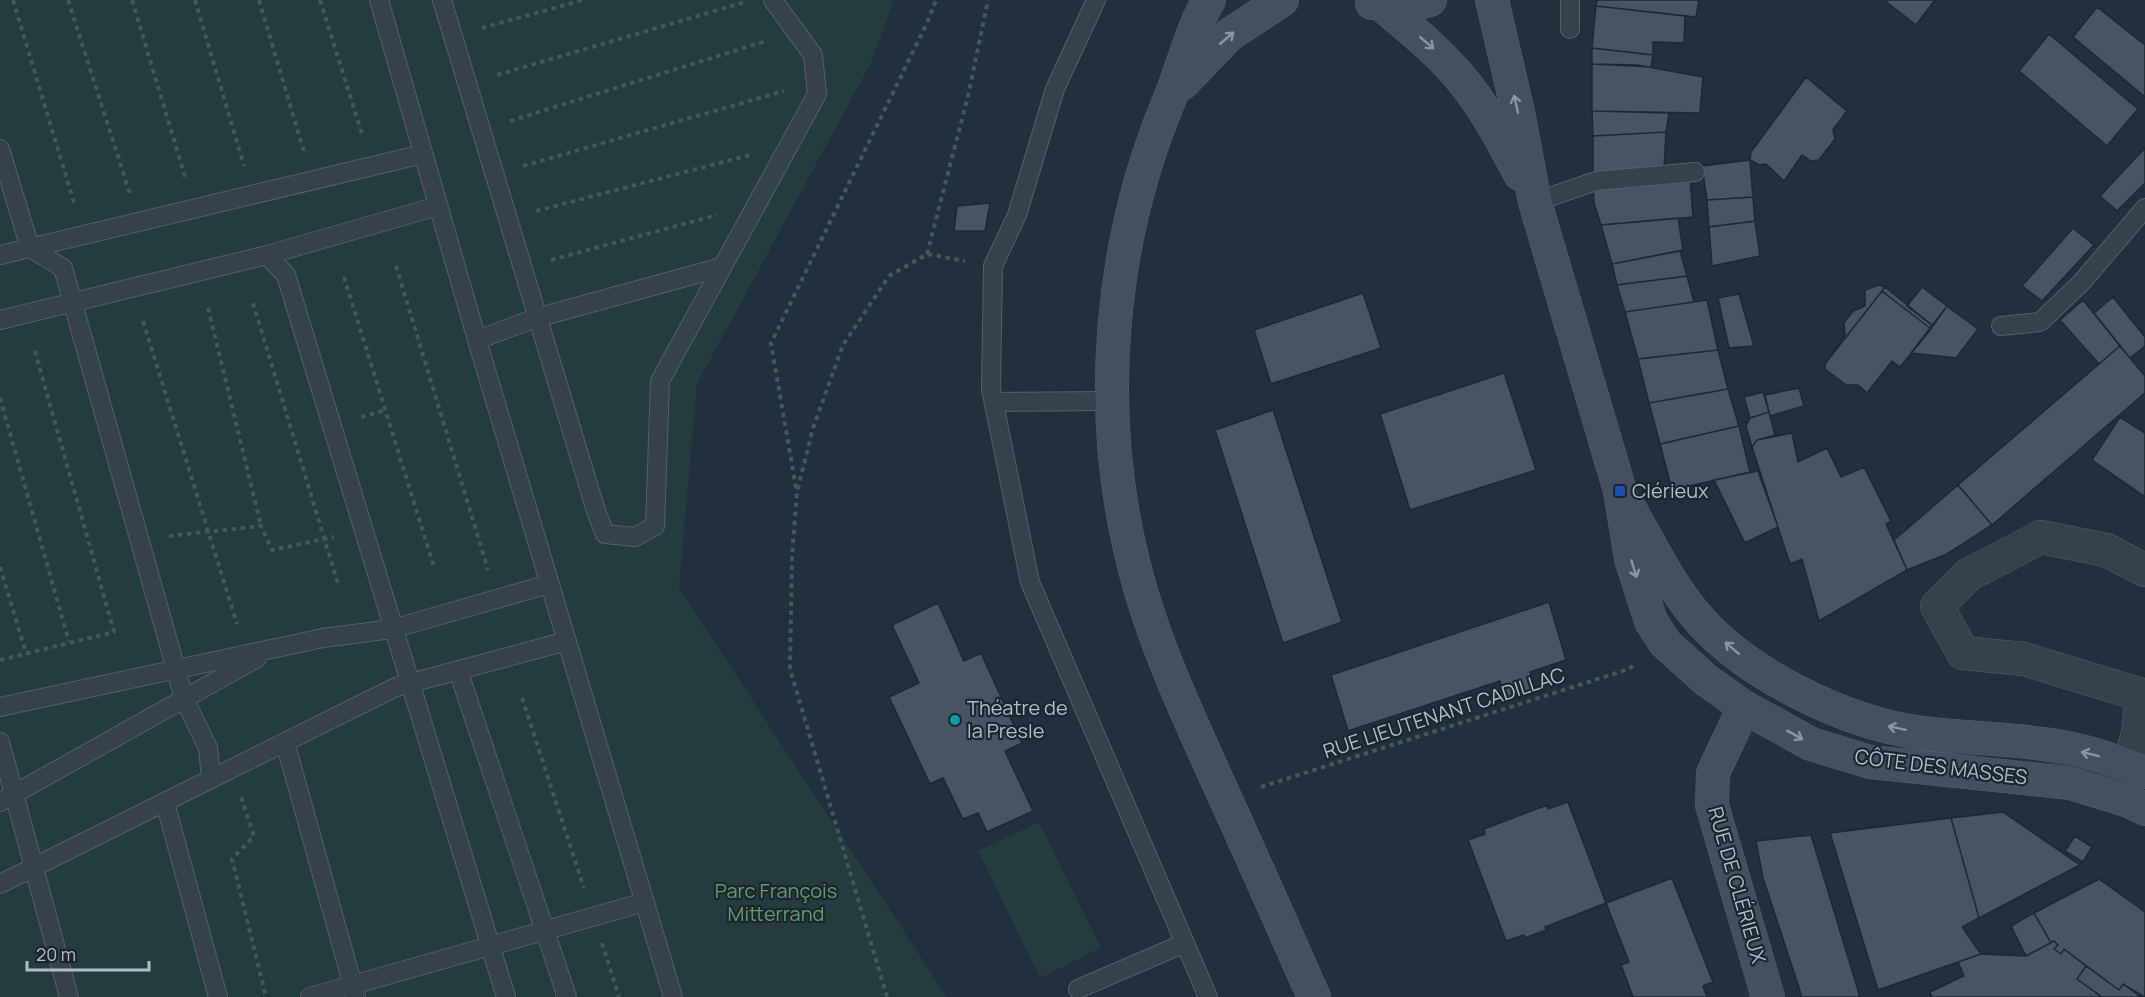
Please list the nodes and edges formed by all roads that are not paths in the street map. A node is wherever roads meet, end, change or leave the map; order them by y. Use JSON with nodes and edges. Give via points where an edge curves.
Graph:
{"nodes":[{"id":1,"x":379,"y":0,"type":"edge"},
{"id":2,"x":442,"y":0,"type":"edge"},
{"id":3,"x":773,"y":0,"type":"edge"},
{"id":4,"x":1096,"y":0,"type":"edge"},
{"id":5,"x":1209,"y":0,"type":"edge"},
{"id":6,"x":1282,"y":0,"type":"edge"},
{"id":7,"x":1430,"y":0,"type":"edge"},
{"id":8,"x":1492,"y":0,"type":"edge"},
{"id":9,"x":1570,"y":0,"type":"edge"},
{"id":10,"x":1373,"y":3,"type":"edge"},
{"id":11,"x":1570,"y":29,"type":"dead end"},
{"id":12,"x":1172,"y":96,"type":"junction"},
{"id":13,"x":0,"y":149,"type":"edge"},
{"id":14,"x":423,"y":154,"type":"junction"},
{"id":15,"x":1695,"y":172,"type":"dead end"},
{"id":16,"x":1536,"y":202,"type":"junction"},
{"id":17,"x":438,"y":206,"type":"junction"},
{"id":18,"x":2145,"y":208,"type":"edge"},
{"id":19,"x":30,"y":248,"type":"junction"},
{"id":20,"x":0,"y":255,"type":"edge"},
{"id":21,"x":267,"y":255,"type":"junction"},
{"id":22,"x":722,"y":267,"type":"junction"},
{"id":23,"x":72,"y":302,"type":"junction"},
{"id":24,"x":536,"y":318,"type":"junction"},
{"id":25,"x":0,"y":320,"type":"edge"},
{"id":26,"x":2001,"y":326,"type":"dead end"},
{"id":27,"x":477,"y":340,"type":"junction"},
{"id":28,"x":1112,"y":401,"type":"junction"},
{"id":29,"x":994,"y":402,"type":"junction"},
{"id":30,"x":1620,"y":491,"type":"junction"},
{"id":31,"x":2145,"y":570,"type":"edge"},
{"id":32,"x":549,"y":584,"type":"junction"},
{"id":33,"x":392,"y":628,"type":"junction"},
{"id":34,"x":567,"y":641,"type":"junction"},
{"id":35,"x":275,"y":648,"type":"junction"},
{"id":36,"x":176,"y":669,"type":"junction"},
{"id":37,"x":458,"y":670,"type":"junction"},
{"id":38,"x":408,"y":683,"type":"junction"},
{"id":39,"x":183,"y":698,"type":"junction"},
{"id":40,"x":0,"y":707,"type":"edge"},
{"id":41,"x":1744,"y":707,"type":"junction"},
{"id":42,"x":0,"y":742,"type":"edge"},
{"id":43,"x":285,"y":742,"type":"junction"},
{"id":44,"x":2138,"y":769,"type":"edge"},
{"id":45,"x":1991,"y":774,"type":"junction"},
{"id":46,"x":211,"y":779,"type":"junction"},
{"id":47,"x":7,"y":798,"type":"edge"},
{"id":48,"x":165,"y":802,"type":"junction"},
{"id":49,"x":2145,"y":809,"type":"edge"},
{"id":50,"x":34,"y":867,"type":"junction"},
{"id":51,"x":0,"y":884,"type":"edge"},
{"id":52,"x":645,"y":902,"type":"junction"},
{"id":53,"x":545,"y":931,"type":"junction"},
{"id":54,"x":1185,"y":943,"type":"junction"},
{"id":55,"x":489,"y":947,"type":"junction"},
{"id":56,"x":1077,"y":988,"type":"dead end"},
{"id":57,"x":354,"y":991,"type":"edge"},
{"id":58,"x":69,"y":997,"type":"edge"},
{"id":59,"x":218,"y":997,"type":"edge"},
{"id":60,"x":310,"y":997,"type":"edge"},
{"id":61,"x":506,"y":997,"type":"edge"},
{"id":62,"x":567,"y":997,"type":"edge"},
{"id":63,"x":673,"y":997,"type":"edge"},
{"id":64,"x":1208,"y":997,"type":"edge"},
{"id":65,"x":1314,"y":997,"type":"edge"},
{"id":66,"x":1768,"y":997,"type":"edge"}],
"edges":[{"from":1,"to":14,"type":"lane"},
{"from":2,"to":24,"type":"lane"},
{"from":3,"to":22,"type":"lane","via":[[813,55],[817,94]]},
{"from":4,"to":29,"type":"lane","via":[[1055,89],[1017,215],[993,266]]},
{"from":5,"to":12,"type":"main road"},
{"from":12,"to":6,"type":"main road","one_way":true,"via":[[1229,35]]},
{"from":7,"to":10,"type":"main road","via":[[1412,5]]},
{"from":16,"to":8,"type":"main road","one_way":true},
{"from":9,"to":11,"type":"lane"},
{"from":10,"to":16,"type":"main road","one_way":true,"via":[[1437,52],[1467,85]]},
{"from":12,"to":28,"type":"main road","via":[[1141,176],[1131,221],[1121,273]]},
{"from":13,"to":19,"type":"lane"},
{"from":14,"to":17,"type":"lane"},
{"from":14,"to":19,"type":"lane"},
{"from":15,"to":16,"type":"lane","via":[[1596,180]]},
{"from":16,"to":30,"type":"main road"},
{"from":17,"to":21,"type":"lane"},
{"from":17,"to":27,"type":"lane"},
{"from":18,"to":26,"type":"lane","via":[[2081,284],[2040,322]]},
{"from":19,"to":20,"type":"lane"},
{"from":19,"to":23,"type":"lane","via":[[63,268]]},
{"from":21,"to":23,"type":"lane"},
{"from":21,"to":33,"type":"lane","via":[[286,275]]},
{"from":22,"to":24,"type":"lane"},
{"from":22,"to":24,"type":"lane","via":[[660,381],[655,526],[635,537],[606,534]]},
{"from":23,"to":25,"type":"lane"},
{"from":23,"to":36,"type":"lane"},
{"from":24,"to":27,"type":"lane"},
{"from":27,"to":32,"type":"lane"},
{"from":28,"to":29,"type":"lane"},
{"from":28,"to":65,"type":"main road","via":[[1131,554],[1181,700]]},
{"from":29,"to":54,"type":"lane","via":[[1030,582]]},
{"from":30,"to":41,"type":"main road","name":"CÔTE DES MASSES","one_way":true,"via":[[1631,559],[1651,621],[1665,643]]},
{"from":44,"to":30,"type":"main road","name":"CÔTE DES MASSES","one_way":true,"via":[[2062,747],[1920,733],[1870,723],[1779,682],[1736,652],[1695,614],[1671,582]]},
{"from":31,"to":44,"type":"street","via":[[2106,549],[2041,537],[1968,575],[1937,606],[1963,653],[2024,659],[2142,695]]},
{"from":32,"to":33,"type":"lane"},
{"from":32,"to":34,"type":"lane"},
{"from":33,"to":35,"type":"lane"},
{"from":33,"to":38,"type":"lane"},
{"from":34,"to":37,"type":"lane"},
{"from":34,"to":52,"type":"lane"},
{"from":35,"to":36,"type":"lane"},
{"from":35,"to":39,"type":"lane"},
{"from":36,"to":39,"type":"lane"},
{"from":36,"to":40,"type":"lane"},
{"from":37,"to":38,"type":"lane"},
{"from":37,"to":53,"type":"lane"},
{"from":38,"to":43,"type":"lane"},
{"from":38,"to":55,"type":"lane"},
{"from":39,"to":46,"type":"lane","via":[[208,748]]},
{"from":39,"to":47,"type":"lane"},
{"from":41,"to":45,"type":"main road","name":"CÔTE DES MASSES","one_way":true,"via":[[1811,744],[1870,762]]},
{"from":41,"to":66,"type":"main road","name":"RUE DE CLÉRIEUX","via":[[1713,773],[1712,805]]},
{"from":42,"to":47,"type":"lane"},
{"from":43,"to":46,"type":"lane"},
{"from":43,"to":57,"type":"lane"},
{"from":44,"to":45,"type":"street","via":[[2106,780],[2047,770]]},
{"from":45,"to":49,"type":"main road","name":"CÔTE DES MASSES","via":[[2070,783]]},
{"from":46,"to":48,"type":"lane"},
{"from":47,"to":50,"type":"lane"},
{"from":48,"to":50,"type":"lane"},
{"from":48,"to":59,"type":"lane"},
{"from":50,"to":51,"type":"lane"},
{"from":50,"to":58,"type":"lane"},
{"from":52,"to":53,"type":"lane"},
{"from":52,"to":63,"type":"lane"},
{"from":53,"to":55,"type":"lane"},
{"from":53,"to":62,"type":"lane"},
{"from":54,"to":56,"type":"lane"},
{"from":54,"to":64,"type":"lane"},
{"from":55,"to":57,"type":"lane"},
{"from":55,"to":61,"type":"lane"},
{"from":57,"to":60,"type":"lane"}]}
